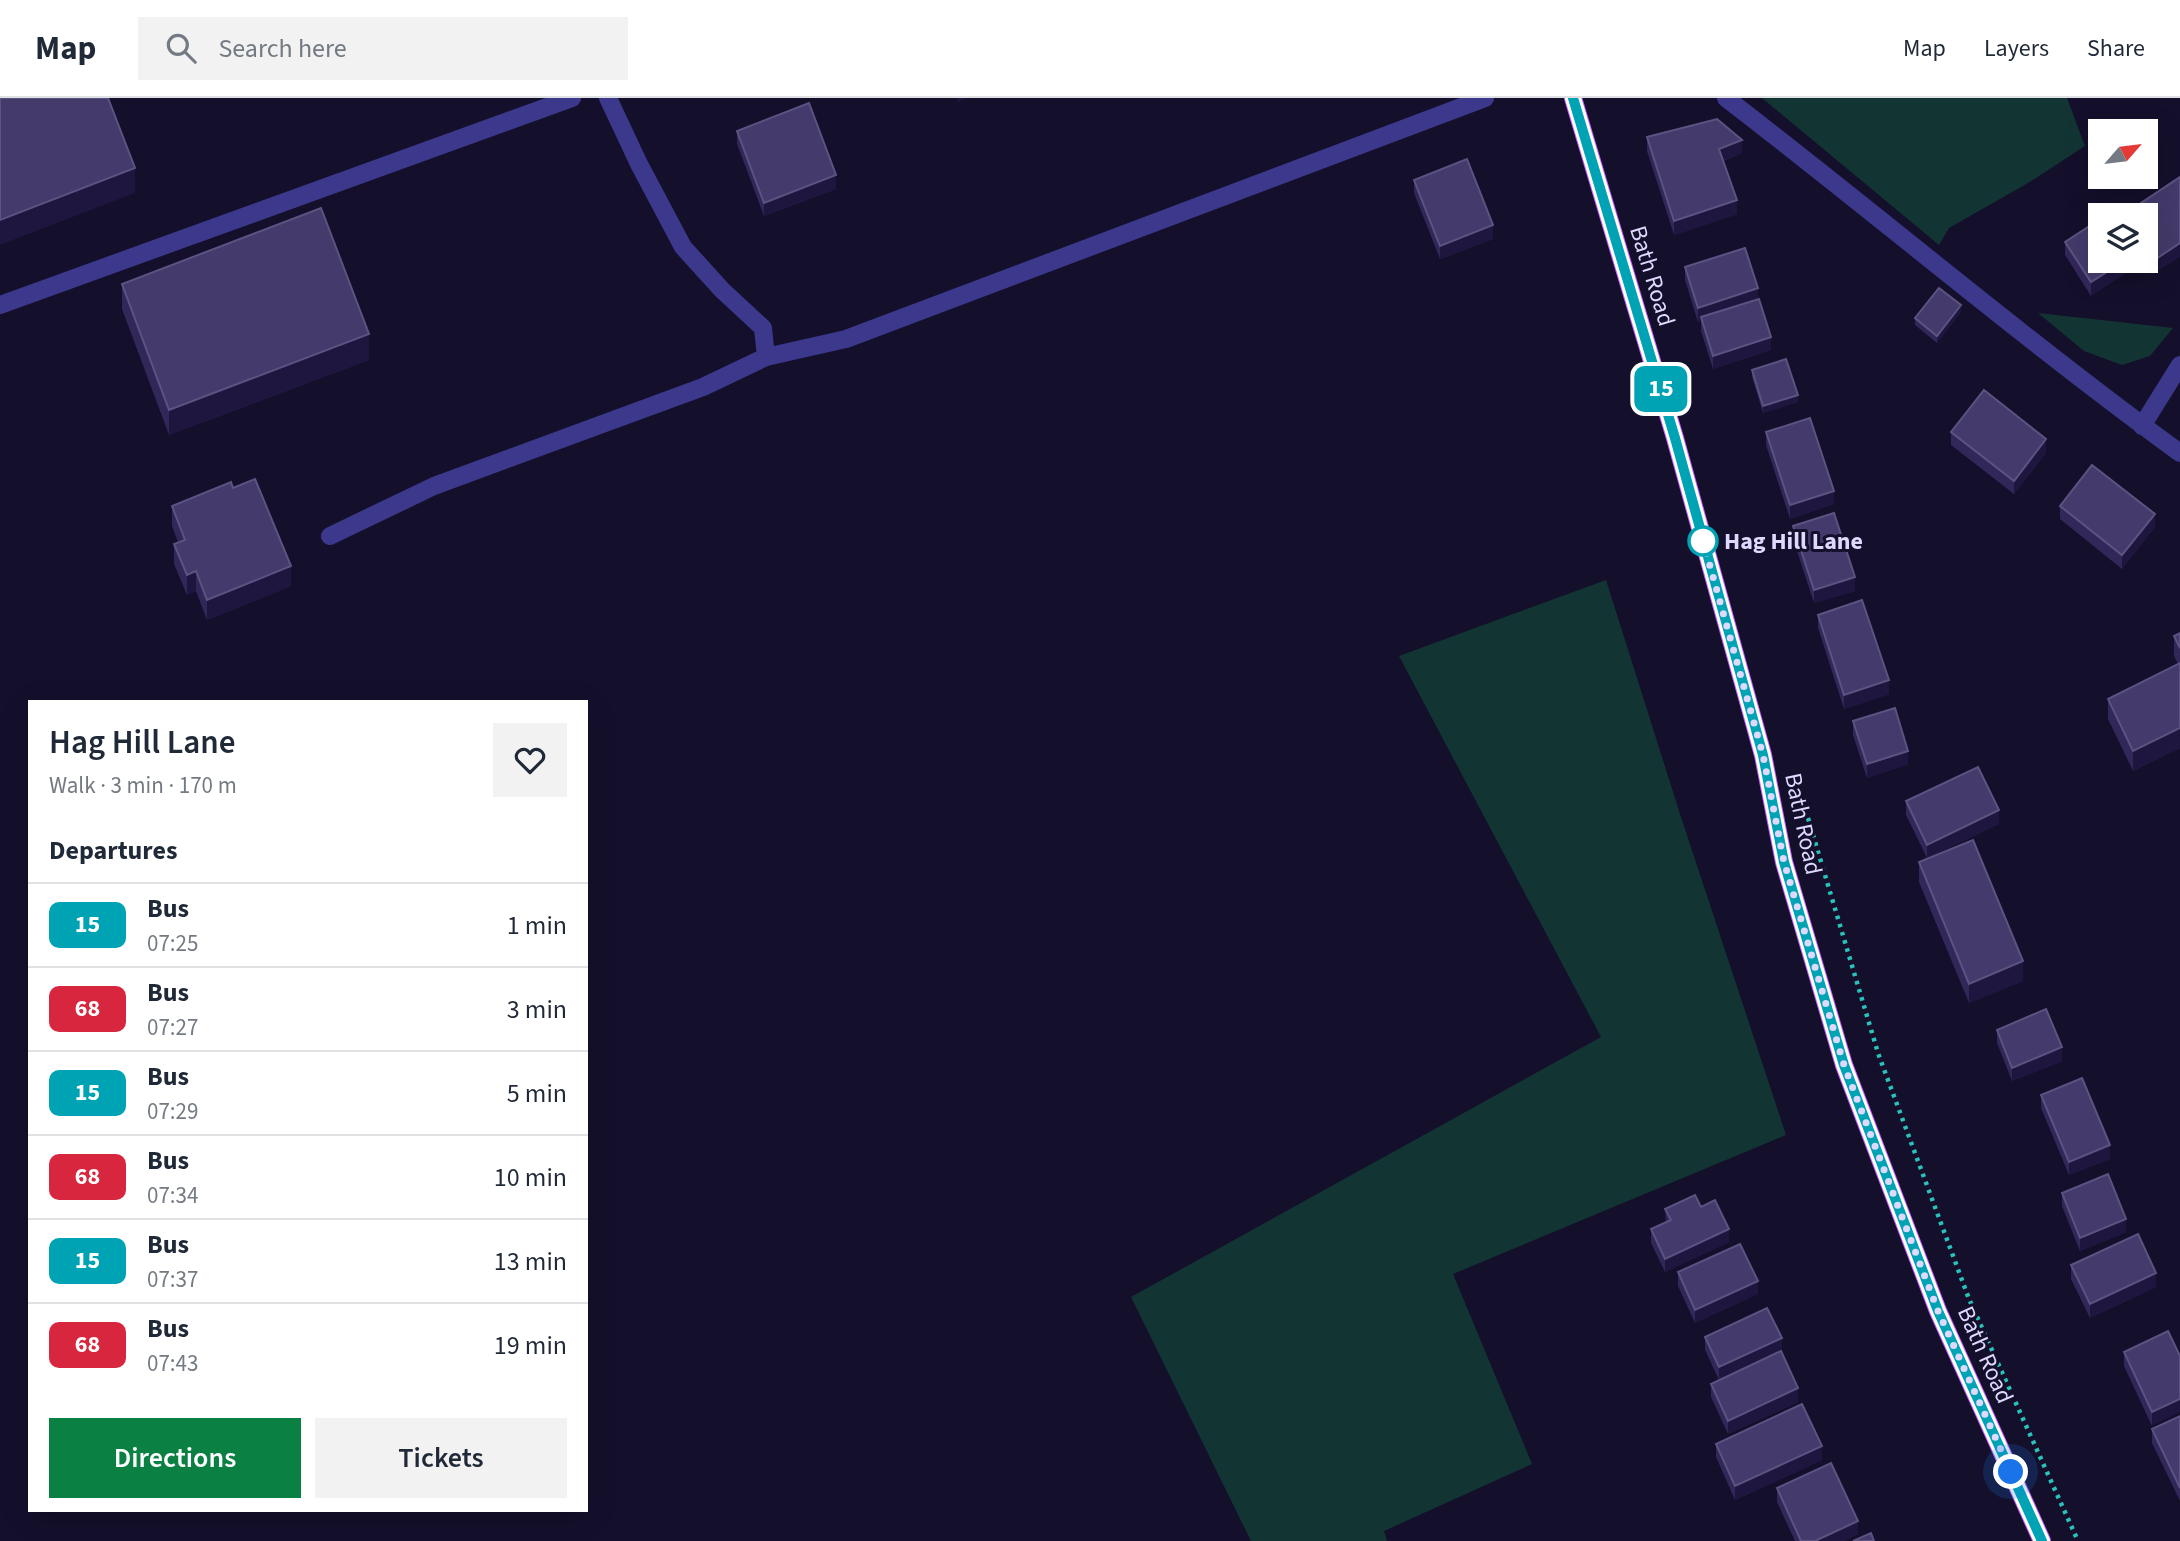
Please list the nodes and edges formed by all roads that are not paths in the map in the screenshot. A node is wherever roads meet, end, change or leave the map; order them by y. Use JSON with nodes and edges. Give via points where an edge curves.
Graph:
{"nodes":[{"id":1,"x":572,"y":98,"type":"edge"},
{"id":2,"x":608,"y":98,"type":"edge"},
{"id":3,"x":1485,"y":98,"type":"edge"},
{"id":4,"x":1573,"y":98,"type":"edge"},
{"id":5,"x":1726,"y":98,"type":"edge"},
{"id":6,"x":0,"y":305,"type":"edge"},
{"id":7,"x":766,"y":357,"type":"junction"},
{"id":8,"x":2180,"y":365,"type":"edge"},
{"id":9,"x":2142,"y":425,"type":"junction"},
{"id":10,"x":2180,"y":453,"type":"edge"},
{"id":11,"x":330,"y":536,"type":"dead end"},
{"id":12,"x":2042,"y":1541,"type":"edge"}],
"edges":[{"from":1,"to":6,"type":"street"},
{"from":2,"to":7,"type":"street","via":[[683,247],[763,328]]},
{"from":3,"to":7,"type":"street","via":[[846,339]]},
{"from":4,"to":12,"type":"main road","name":"Bath Road","via":[[1675,438],[1763,755],[1784,862],[1844,1065],[1938,1311]]},
{"from":5,"to":9,"type":"street"},
{"from":7,"to":11,"type":"street","via":[[703,387],[434,486]]},
{"from":8,"to":9,"type":"street"},
{"from":9,"to":10,"type":"street"}]}
